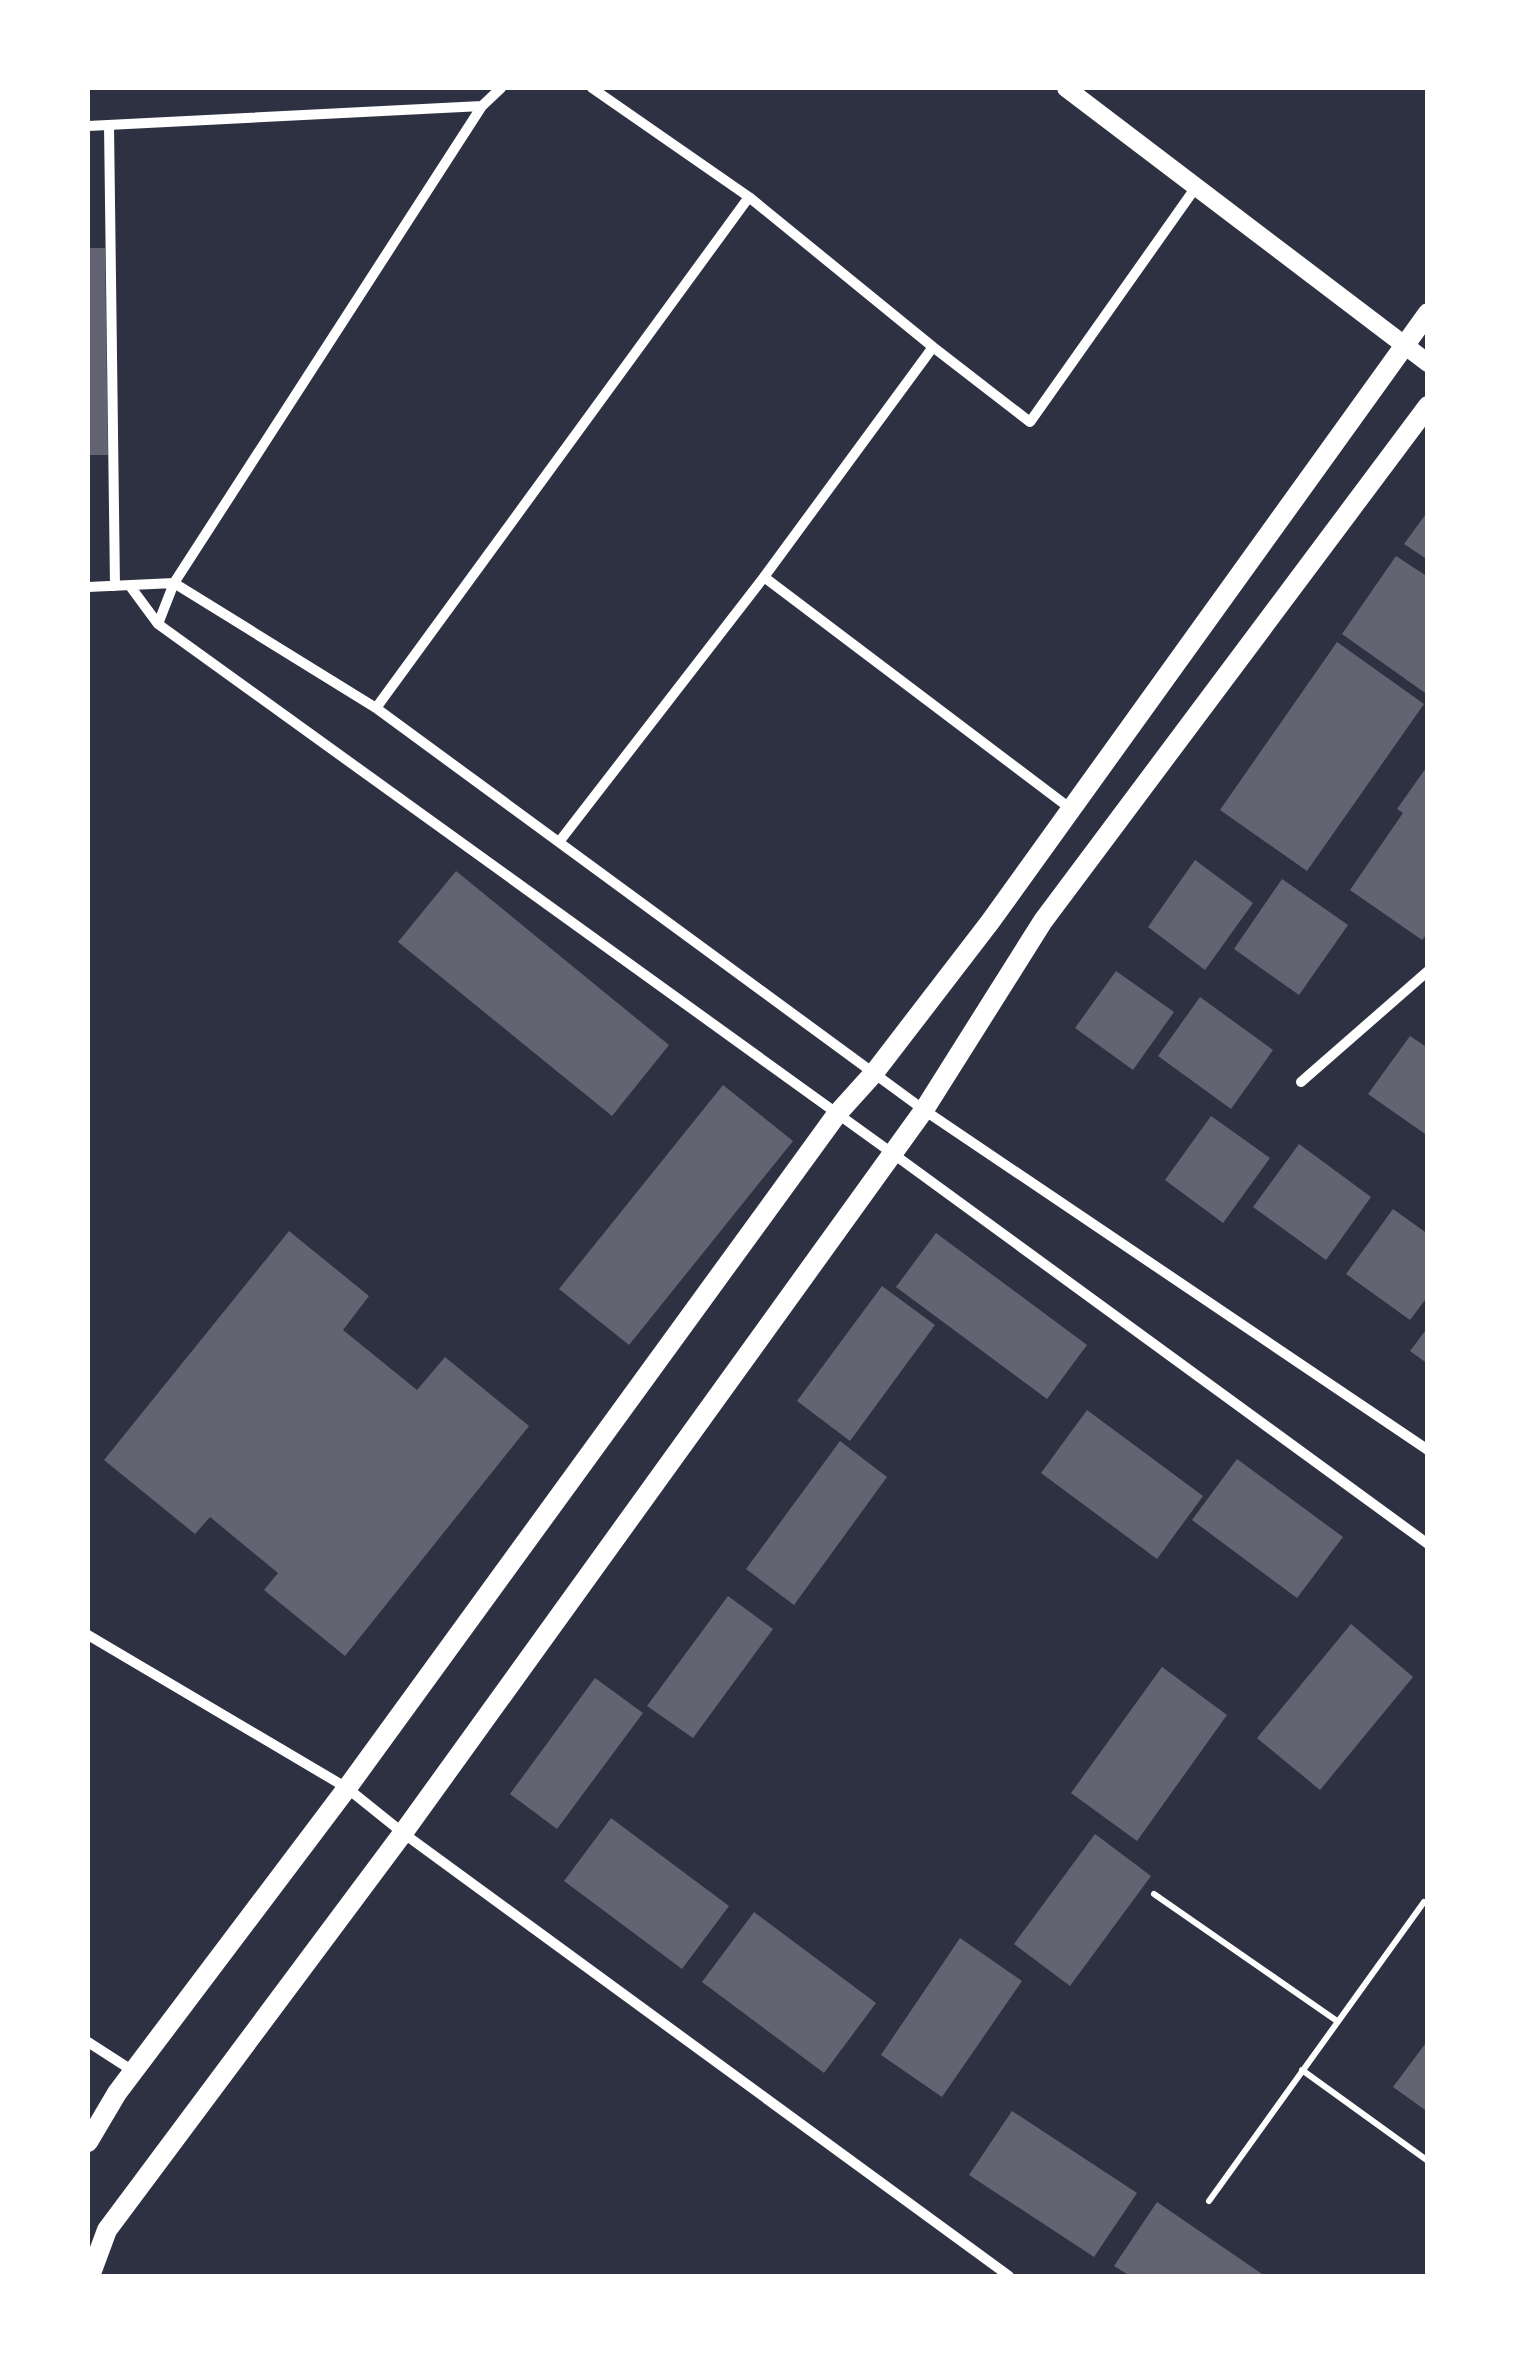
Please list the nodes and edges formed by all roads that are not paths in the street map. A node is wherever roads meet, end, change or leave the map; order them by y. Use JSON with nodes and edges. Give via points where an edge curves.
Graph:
{"nodes":[{"id":1,"x":501,"y":88,"type":"edge"},
{"id":2,"x":592,"y":88,"type":"edge"},
{"id":3,"x":1066,"y":88,"type":"edge"},
{"id":4,"x":482,"y":106,"type":"junction"},
{"id":5,"x":109,"y":125,"type":"junction"},
{"id":6,"x":88,"y":126,"type":"edge"},
{"id":7,"x":1196,"y":188,"type":"junction"},
{"id":8,"x":749,"y":196,"type":"junction"},
{"id":9,"x":1428,"y":313,"type":"edge"},
{"id":10,"x":1404,"y":345,"type":"junction"},
{"id":11,"x":933,"y":347,"type":"junction"},
{"id":12,"x":1428,"y":363,"type":"edge"},
{"id":13,"x":1428,"y":406,"type":"edge"},
{"id":14,"x":764,"y":576,"type":"junction"},
{"id":15,"x":174,"y":582,"type":"junction"},
{"id":16,"x":116,"y":586,"type":"junction"},
{"id":17,"x":130,"y":586,"type":"junction"},
{"id":18,"x":88,"y":587,"type":"edge"},
{"id":19,"x":158,"y":624,"type":"junction"},
{"id":20,"x":376,"y":708,"type":"junction"},
{"id":21,"x":1072,"y":809,"type":"junction"},
{"id":22,"x":559,"y":842,"type":"junction"},
{"id":23,"x":1428,"y":971,"type":"edge"},
{"id":24,"x":874,"y":1072,"type":"junction"},
{"id":25,"x":1301,"y":1082,"type":"dead end"},
{"id":26,"x":924,"y":1110,"type":"junction"},
{"id":27,"x":837,"y":1114,"type":"junction"},
{"id":28,"x":892,"y":1153,"type":"junction"},
{"id":29,"x":1428,"y":1450,"type":"edge"},
{"id":30,"x":1428,"y":1544,"type":"edge"},
{"id":31,"x":88,"y":1635,"type":"edge"},
{"id":32,"x":347,"y":1788,"type":"junction"},
{"id":33,"x":403,"y":1833,"type":"junction"},
{"id":34,"x":88,"y":2042,"type":"edge"},
{"id":35,"x":133,"y":2071,"type":"junction"},
{"id":36,"x":88,"y":2142,"type":"edge"},
{"id":37,"x":90,"y":2276,"type":"edge"},
{"id":38,"x":1009,"y":2276,"type":"edge"}],
"edges":[{"from":1,"to":4,"type":"street"},
{"from":2,"to":8,"type":"street"},
{"from":3,"to":7,"type":"street"},
{"from":4,"to":5,"type":"street"},
{"from":4,"to":15,"type":"street"},
{"from":5,"to":6,"type":"street"},
{"from":5,"to":16,"type":"street"},
{"from":7,"to":10,"type":"street"},
{"from":7,"to":11,"type":"street","via":[[1030,422]]},
{"from":8,"to":11,"type":"street"},
{"from":8,"to":20,"type":"street"},
{"from":9,"to":10,"type":"main road"},
{"from":10,"to":12,"type":"street"},
{"from":10,"to":21,"type":"main road"},
{"from":11,"to":14,"type":"street"},
{"from":13,"to":26,"type":"main road","via":[[1043,921]]},
{"from":14,"to":21,"type":"street"},
{"from":14,"to":22,"type":"street"},
{"from":15,"to":17,"type":"street"},
{"from":15,"to":19,"type":"street"},
{"from":15,"to":20,"type":"street"},
{"from":16,"to":17,"type":"street"},
{"from":16,"to":18,"type":"street"},
{"from":17,"to":19,"type":"street"},
{"from":19,"to":27,"type":"street"},
{"from":20,"to":22,"type":"street"},
{"from":21,"to":24,"type":"main road"},
{"from":22,"to":24,"type":"street"},
{"from":23,"to":25,"type":"street"},
{"from":24,"to":26,"type":"street"},
{"from":24,"to":27,"type":"main road"},
{"from":26,"to":28,"type":"main road"},
{"from":26,"to":29,"type":"street"},
{"from":27,"to":28,"type":"street"},
{"from":27,"to":32,"type":"main road"},
{"from":28,"to":30,"type":"street"},
{"from":28,"to":33,"type":"main road"},
{"from":31,"to":32,"type":"street"},
{"from":32,"to":33,"type":"street"},
{"from":32,"to":35,"type":"main road"},
{"from":33,"to":37,"type":"main road","via":[[108,2230]]},
{"from":33,"to":38,"type":"street"},
{"from":34,"to":35,"type":"street"},
{"from":35,"to":36,"type":"main road"}]}
